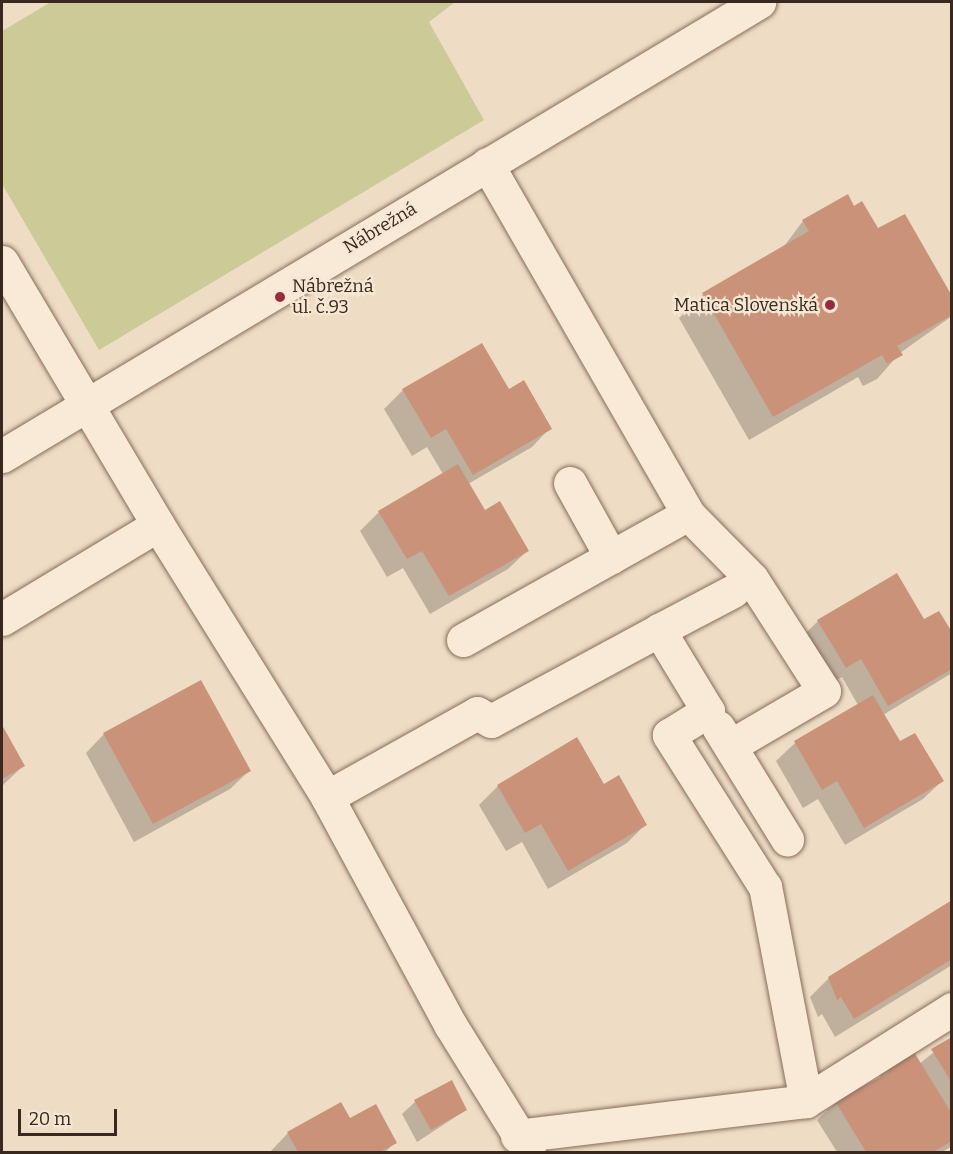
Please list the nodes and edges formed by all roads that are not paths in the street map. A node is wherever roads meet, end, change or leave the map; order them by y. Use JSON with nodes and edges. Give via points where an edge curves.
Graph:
{"nodes":[{"id":1,"x":759,"y":2,"type":"edge"},
{"id":2,"x":487,"y":164,"type":"junction"},
{"id":3,"x":2,"y":262,"type":"edge"},
{"id":4,"x":89,"y":403,"type":"junction"},
{"id":5,"x":2,"y":456,"type":"edge"},
{"id":6,"x":570,"y":483,"type":"dead end"},
{"id":7,"x":688,"y":514,"type":"junction"},
{"id":8,"x":158,"y":525,"type":"junction"},
{"id":9,"x":610,"y":557,"type":"junction"},
{"id":10,"x":732,"y":591,"type":"dead end"},
{"id":11,"x":2,"y":619,"type":"edge"},
{"id":12,"x":659,"y":630,"type":"junction"},
{"id":13,"x":464,"y":640,"type":"dead end"},
{"id":14,"x":708,"y":711,"type":"junction"},
{"id":15,"x":730,"y":746,"type":"junction"},
{"id":16,"x":327,"y":797,"type":"junction"},
{"id":17,"x":787,"y":838,"type":"dead end"},
{"id":18,"x":951,"y":1009,"type":"edge"},
{"id":19,"x":806,"y":1101,"type":"junction"},
{"id":20,"x":523,"y":1144,"type":"edge"}],
"edges":[{"from":1,"to":2,"type":"street","name":"Nábrežná"},
{"from":2,"to":4,"type":"street","name":"Nábrežná"},
{"from":2,"to":7,"type":"street"},
{"from":3,"to":4,"type":"street"},
{"from":4,"to":5,"type":"street","name":"Nábrežná"},
{"from":4,"to":8,"type":"street"},
{"from":6,"to":9,"type":"street"},
{"from":7,"to":9,"type":"street"},
{"from":7,"to":15,"type":"street","via":[[752,579],[824,691]]},
{"from":8,"to":11,"type":"street"},
{"from":8,"to":16,"type":"street"},
{"from":9,"to":13,"type":"street"},
{"from":10,"to":12,"type":"street"},
{"from":12,"to":14,"type":"street"},
{"from":12,"to":16,"type":"street","via":[[491,722],[477,713]]},
{"from":14,"to":15,"type":"street"},
{"from":14,"to":19,"type":"street","via":[[669,735],[765,887]]},
{"from":15,"to":17,"type":"street"},
{"from":16,"to":20,"type":"street","via":[[451,1026]]},
{"from":18,"to":19,"type":"street"},
{"from":19,"to":20,"type":"street"}]}
